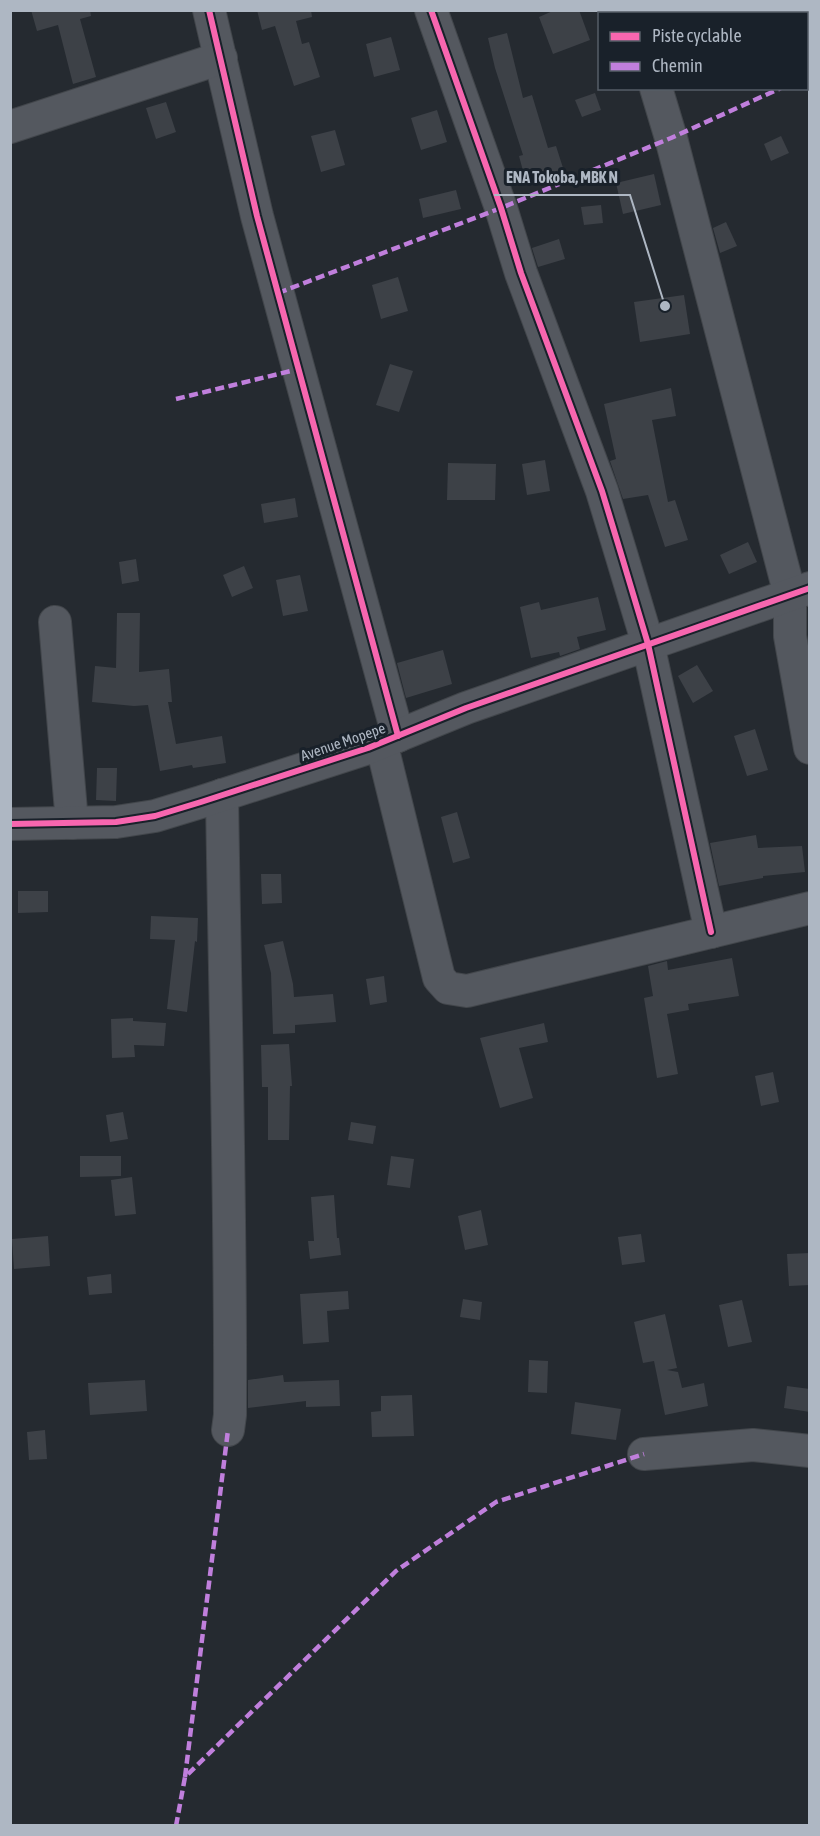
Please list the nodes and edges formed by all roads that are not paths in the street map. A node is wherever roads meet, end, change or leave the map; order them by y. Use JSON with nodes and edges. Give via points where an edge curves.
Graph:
{"nodes":[{"id":1,"x":210,"y":10,"type":"edge"},
{"id":2,"x":431,"y":10,"type":"edge"},
{"id":3,"x":220,"y":58,"type":"junction"},
{"id":4,"x":657,"y":90,"type":"edge"},
{"id":5,"x":10,"y":127,"type":"edge"},
{"id":6,"x":800,"y":591,"type":"edge"},
{"id":7,"x":55,"y":622,"type":"dead end"},
{"id":8,"x":648,"y":644,"type":"junction"},
{"id":9,"x":390,"y":739,"type":"junction"},
{"id":10,"x":810,"y":748,"type":"edge"},
{"id":11,"x":222,"y":795,"type":"junction"},
{"id":12,"x":72,"y":823,"type":"junction"},
{"id":13,"x":10,"y":824,"type":"edge"},
{"id":14,"x":810,"y":908,"type":"edge"},
{"id":15,"x":711,"y":932,"type":"junction"},
{"id":16,"x":228,"y":1430,"type":"dead end"},
{"id":17,"x":810,"y":1451,"type":"edge"},
{"id":18,"x":645,"y":1454,"type":"dead end"}],
"edges":[{"from":1,"to":3,"type":"street"},
{"from":2,"to":8,"type":"street","via":[[520,273],[602,491]]},
{"from":3,"to":5,"type":"street"},
{"from":3,"to":9,"type":"street"},
{"from":4,"to":6,"type":"street"},
{"from":6,"to":8,"type":"street","name":"Avenue Mopepe"},
{"from":6,"to":10,"type":"street","via":[[790,636]]},
{"from":7,"to":12,"type":"street"},
{"from":8,"to":9,"type":"street","name":"Avenue Mopepe"},
{"from":8,"to":15,"type":"street"},
{"from":9,"to":11,"type":"street","name":"Avenue Mopepe"},
{"from":9,"to":15,"type":"street","via":[[439,978],[448,988],[467,991]]},
{"from":11,"to":12,"type":"street","name":"Avenue Mopepe","via":[[155,816]]},
{"from":11,"to":16,"type":"street","via":[[231,1265]]},
{"from":12,"to":13,"type":"street","name":"Avenue Mopepe"},
{"from":14,"to":15,"type":"street"},
{"from":17,"to":18,"type":"street","via":[[753,1445]]}]}
